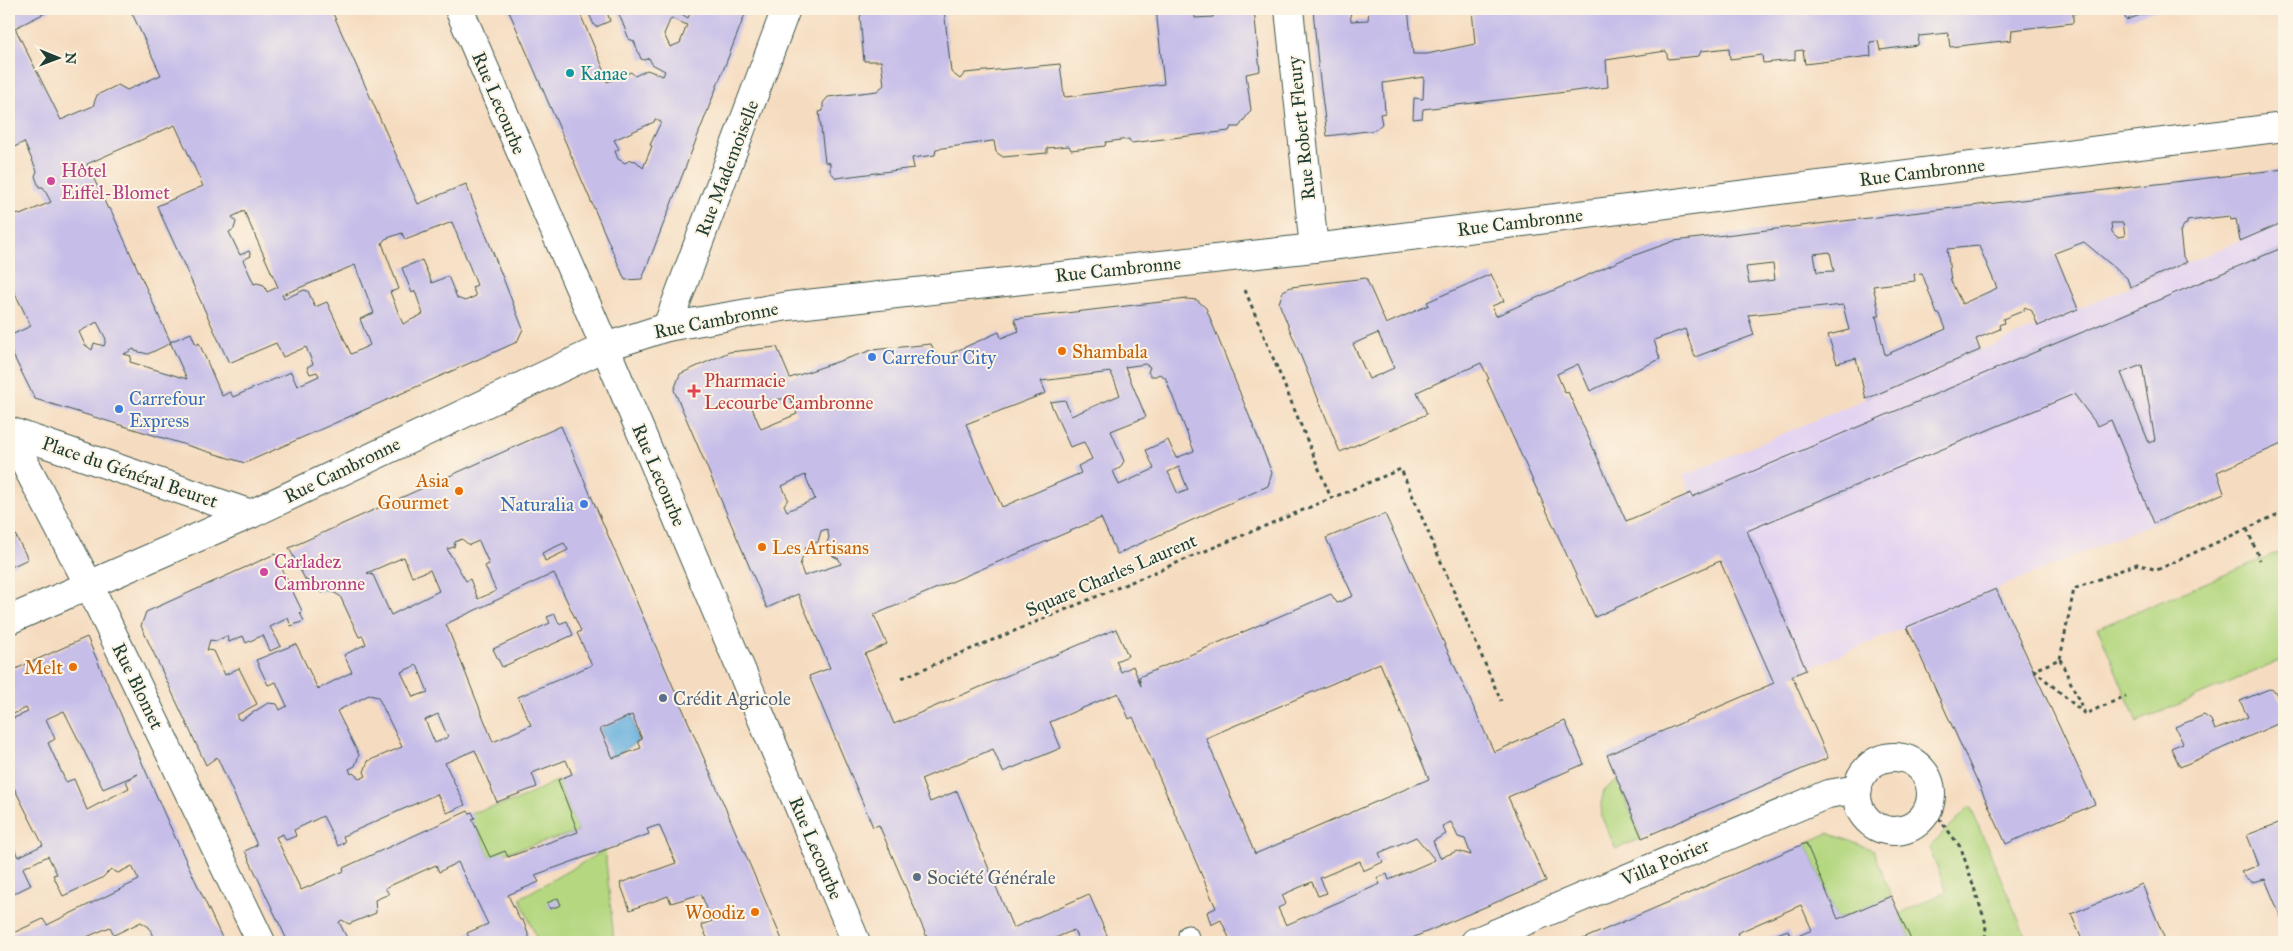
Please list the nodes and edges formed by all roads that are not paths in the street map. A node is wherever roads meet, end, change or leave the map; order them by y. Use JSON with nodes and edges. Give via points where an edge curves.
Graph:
{"nodes":[{"id":1,"x":459,"y":9,"type":"edge"},
{"id":2,"x":786,"y":9,"type":"edge"},
{"id":3,"x":1289,"y":9,"type":"edge"},
{"id":4,"x":2284,"y":126,"type":"edge"},
{"id":5,"x":1314,"y":248,"type":"junction"},
{"id":6,"x":667,"y":327,"type":"junction"},
{"id":7,"x":605,"y":347,"type":"junction"},
{"id":8,"x":9,"y":432,"type":"edge"},
{"id":9,"x":251,"y":514,"type":"junction"},
{"id":10,"x":89,"y":585,"type":"junction"},
{"id":11,"x":9,"y":620,"type":"edge"},
{"id":12,"x":1858,"y":789,"type":"junction"},
{"id":13,"x":261,"y":942,"type":"edge"},
{"id":14,"x":856,"y":942,"type":"edge"},
{"id":15,"x":1475,"y":942,"type":"edge"}],
"edges":[{"from":1,"to":7,"type":"street","name":"Rue Lecourbe"},
{"from":2,"to":6,"type":"street","name":"Rue Mademoiselle"},
{"from":3,"to":5,"type":"street","name":"Rue Robert Fleury"},
{"from":4,"to":5,"type":"street","name":"Rue Cambronne"},
{"from":5,"to":6,"type":"street","name":"Rue Cambronne","via":[[788,306]]},
{"from":6,"to":7,"type":"street","name":"Rue Cambronne"},
{"from":7,"to":9,"type":"street","name":"Rue Cambronne"},
{"from":7,"to":14,"type":"street","name":"Rue Lecourbe"},
{"from":8,"to":9,"type":"street","name":"Place du Général Beuret"},
{"from":8,"to":10,"type":"street","name":"Rue Blomet"},
{"from":9,"to":10,"type":"street","name":"Rue Cambronne"},
{"from":10,"to":11,"type":"street","name":"Rue Cambronne"},
{"from":10,"to":13,"type":"street","name":"Rue Blomet"},
{"from":12,"to":12,"type":"street","via":[[1861,777],[1869,767],[1890,757],[1903,758],[1918,767],[1929,781],[1931,793],[1929,806],[1915,825],[1904,830],[1892,830],[1870,822],[1858,801]]},
{"from":12,"to":15,"type":"street","name":"Villa Poirier","via":[[1828,794]]}]}
